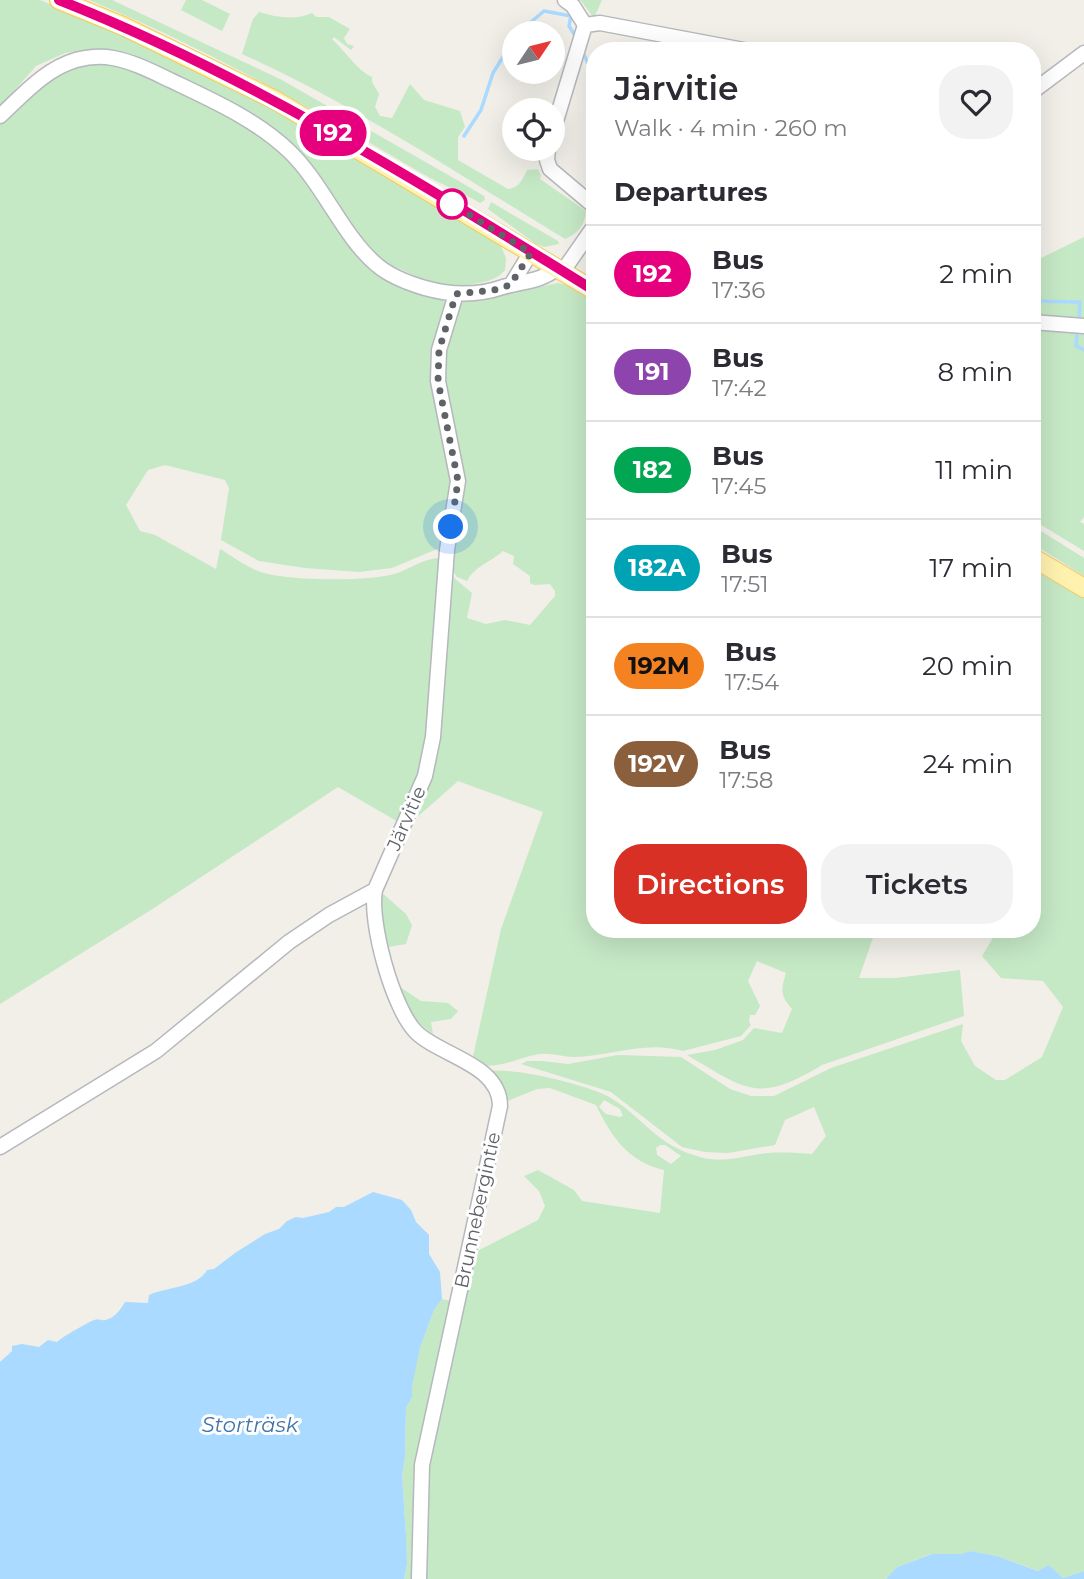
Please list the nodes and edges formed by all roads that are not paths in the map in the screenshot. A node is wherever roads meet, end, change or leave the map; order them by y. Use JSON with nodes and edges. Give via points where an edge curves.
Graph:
{"nodes":[{"id":1,"x":59,"y":0,"type":"edge"},
{"id":2,"x":565,"y":0,"type":"edge"},
{"id":3,"x":585,"y":25,"type":"junction"},
{"id":4,"x":701,"y":42,"type":"edge"},
{"id":5,"x":1084,"y":53,"type":"edge"},
{"id":6,"x":1041,"y":85,"type":"edge"},
{"id":7,"x":563,"y":98,"type":"edge"},
{"id":8,"x":0,"y":116,"type":"edge"},
{"id":9,"x":547,"y":161,"type":"edge"},
{"id":10,"x":586,"y":200,"type":"edge"},
{"id":11,"x":586,"y":237,"type":"edge"},
{"id":12,"x":531,"y":253,"type":"junction"},
{"id":13,"x":560,"y":270,"type":"junction"},
{"id":14,"x":510,"y":285,"type":"junction"},
{"id":15,"x":586,"y":286,"type":"edge"},
{"id":16,"x":456,"y":294,"type":"junction"},
{"id":17,"x":1041,"y":323,"type":"edge"},
{"id":18,"x":1084,"y":326,"type":"edge"},
{"id":19,"x":1041,"y":562,"type":"edge"},
{"id":20,"x":1084,"y":588,"type":"edge"},
{"id":21,"x":376,"y":890,"type":"junction"},
{"id":22,"x":0,"y":1147,"type":"edge"},
{"id":23,"x":419,"y":1579,"type":"edge"}],
"edges":[{"from":1,"to":12,"type":"main road","via":[[275,100]]},
{"from":2,"to":3,"type":"street"},
{"from":3,"to":4,"type":"street","via":[[600,23]]},
{"from":3,"to":7,"type":"street"},
{"from":5,"to":6,"type":"street"},
{"from":8,"to":16,"type":"street","via":[[60,65],[111,58],[139,66],[223,105],[282,145],[302,164],[364,254],[378,266],[415,285]]},
{"from":9,"to":10,"type":"street","via":[[550,169]]},
{"from":11,"to":13,"type":"street"},
{"from":12,"to":13,"type":"main road"},
{"from":12,"to":14,"type":"street"},
{"from":13,"to":14,"type":"street"},
{"from":13,"to":15,"type":"main road"},
{"from":14,"to":16,"type":"street"},
{"from":16,"to":21,"type":"street","name":"Järvitie","via":[[439,350],[438,381],[458,481],[447,550],[433,737],[425,776]]},
{"from":17,"to":18,"type":"street"},
{"from":19,"to":20,"type":"main road"},
{"from":21,"to":22,"type":"street","via":[[289,942],[149,1057]]},
{"from":21,"to":23,"type":"street","name":"Brunnebergintie","via":[[377,929],[404,1017],[432,1045],[480,1070],[500,1098],[422,1465]]}]}
